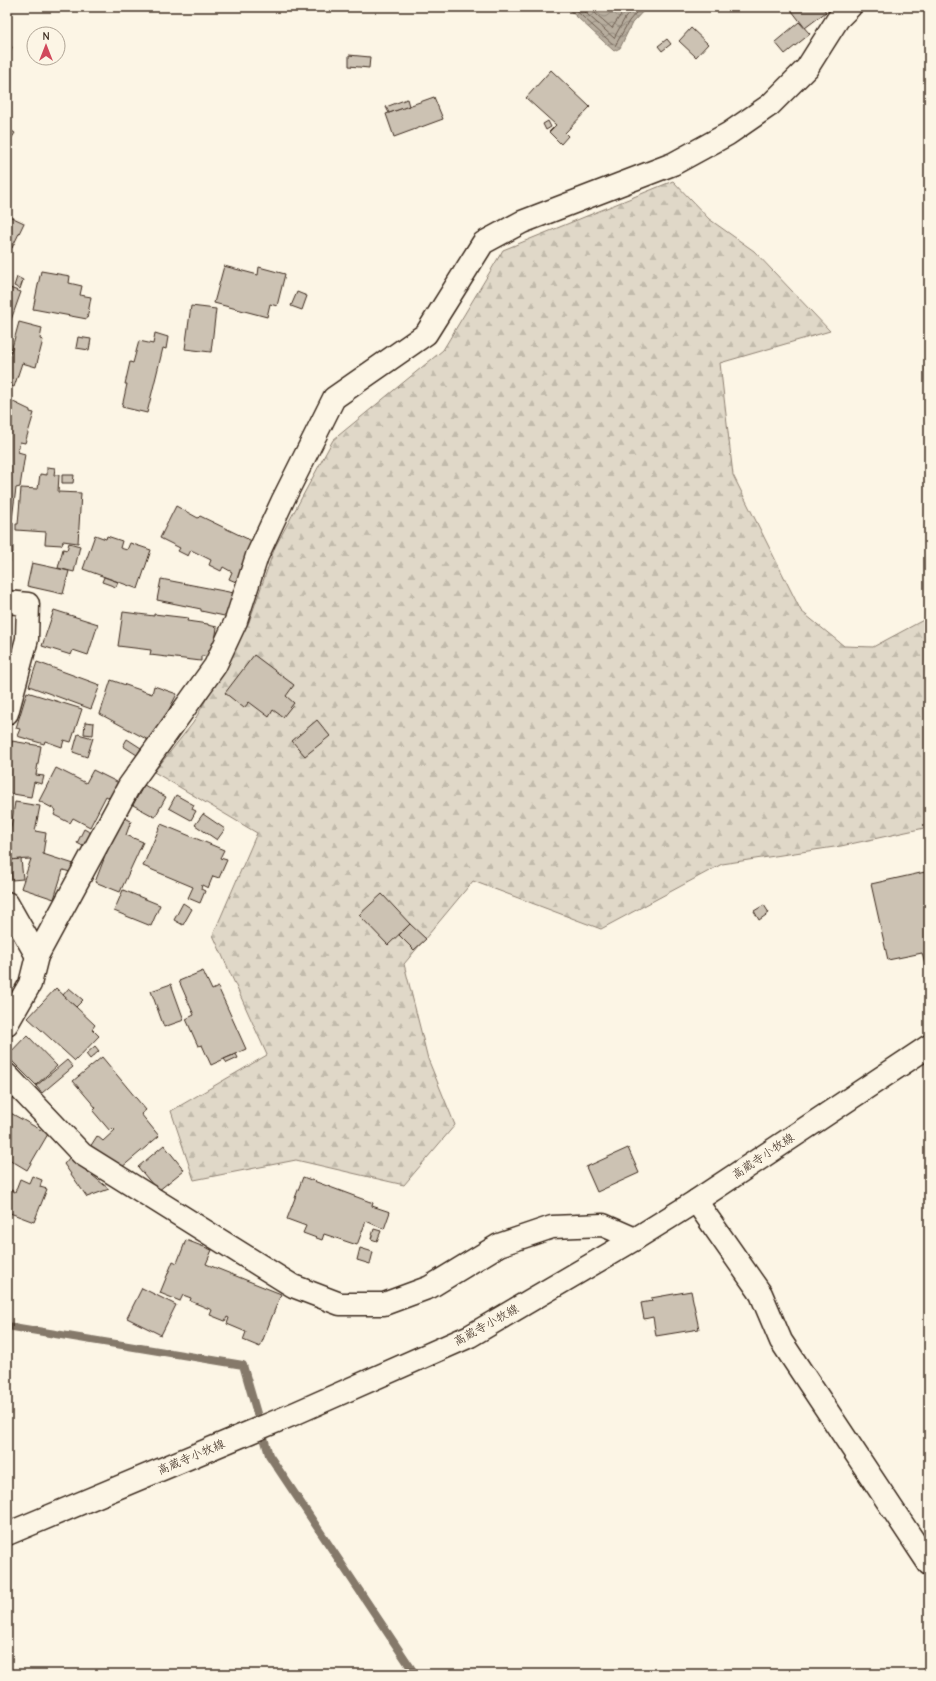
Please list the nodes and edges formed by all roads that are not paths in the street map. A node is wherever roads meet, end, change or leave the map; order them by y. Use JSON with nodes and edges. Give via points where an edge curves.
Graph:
{"nodes":[{"id":1,"x":850,"y":7,"type":"edge"},
{"id":2,"x":7,"y":602,"type":"edge"},
{"id":3,"x":7,"y":713,"type":"edge"},
{"id":4,"x":7,"y":903,"type":"edge"},
{"id":5,"x":37,"y":956,"type":"junction"},
{"id":6,"x":7,"y":1024,"type":"edge"},
{"id":7,"x":929,"y":1046,"type":"edge"},
{"id":8,"x":7,"y":1075,"type":"edge"},
{"id":9,"x":696,"y":1201,"type":"junction"},
{"id":10,"x":635,"y":1240,"type":"junction"},
{"id":11,"x":7,"y":1534,"type":"edge"},
{"id":12,"x":929,"y":1564,"type":"edge"}],
"edges":[{"from":1,"to":5,"type":"street","via":[[838,19],[806,68],[770,105],[728,134],[673,164],[522,222],[483,244],[426,334],[334,398],[257,556],[236,621],[215,666],[129,786]]},
{"from":2,"to":3,"type":"street","via":[[28,604],[27,639]]},
{"from":4,"to":5,"type":"street"},
{"from":5,"to":6,"type":"street","via":[[30,984]]},
{"from":7,"to":9,"type":"street","name":"高蔵寺小牧線"},
{"from":8,"to":10,"type":"street","via":[[82,1154],[293,1286],[340,1304],[384,1304],[430,1287],[499,1245],[552,1227],[603,1226]]},
{"from":9,"to":10,"type":"street","name":"高蔵寺小牧線"},
{"from":9,"to":12,"type":"street","via":[[761,1294],[781,1341]]},
{"from":10,"to":11,"type":"street","name":"高蔵寺小牧線","via":[[470,1336]]}]}
